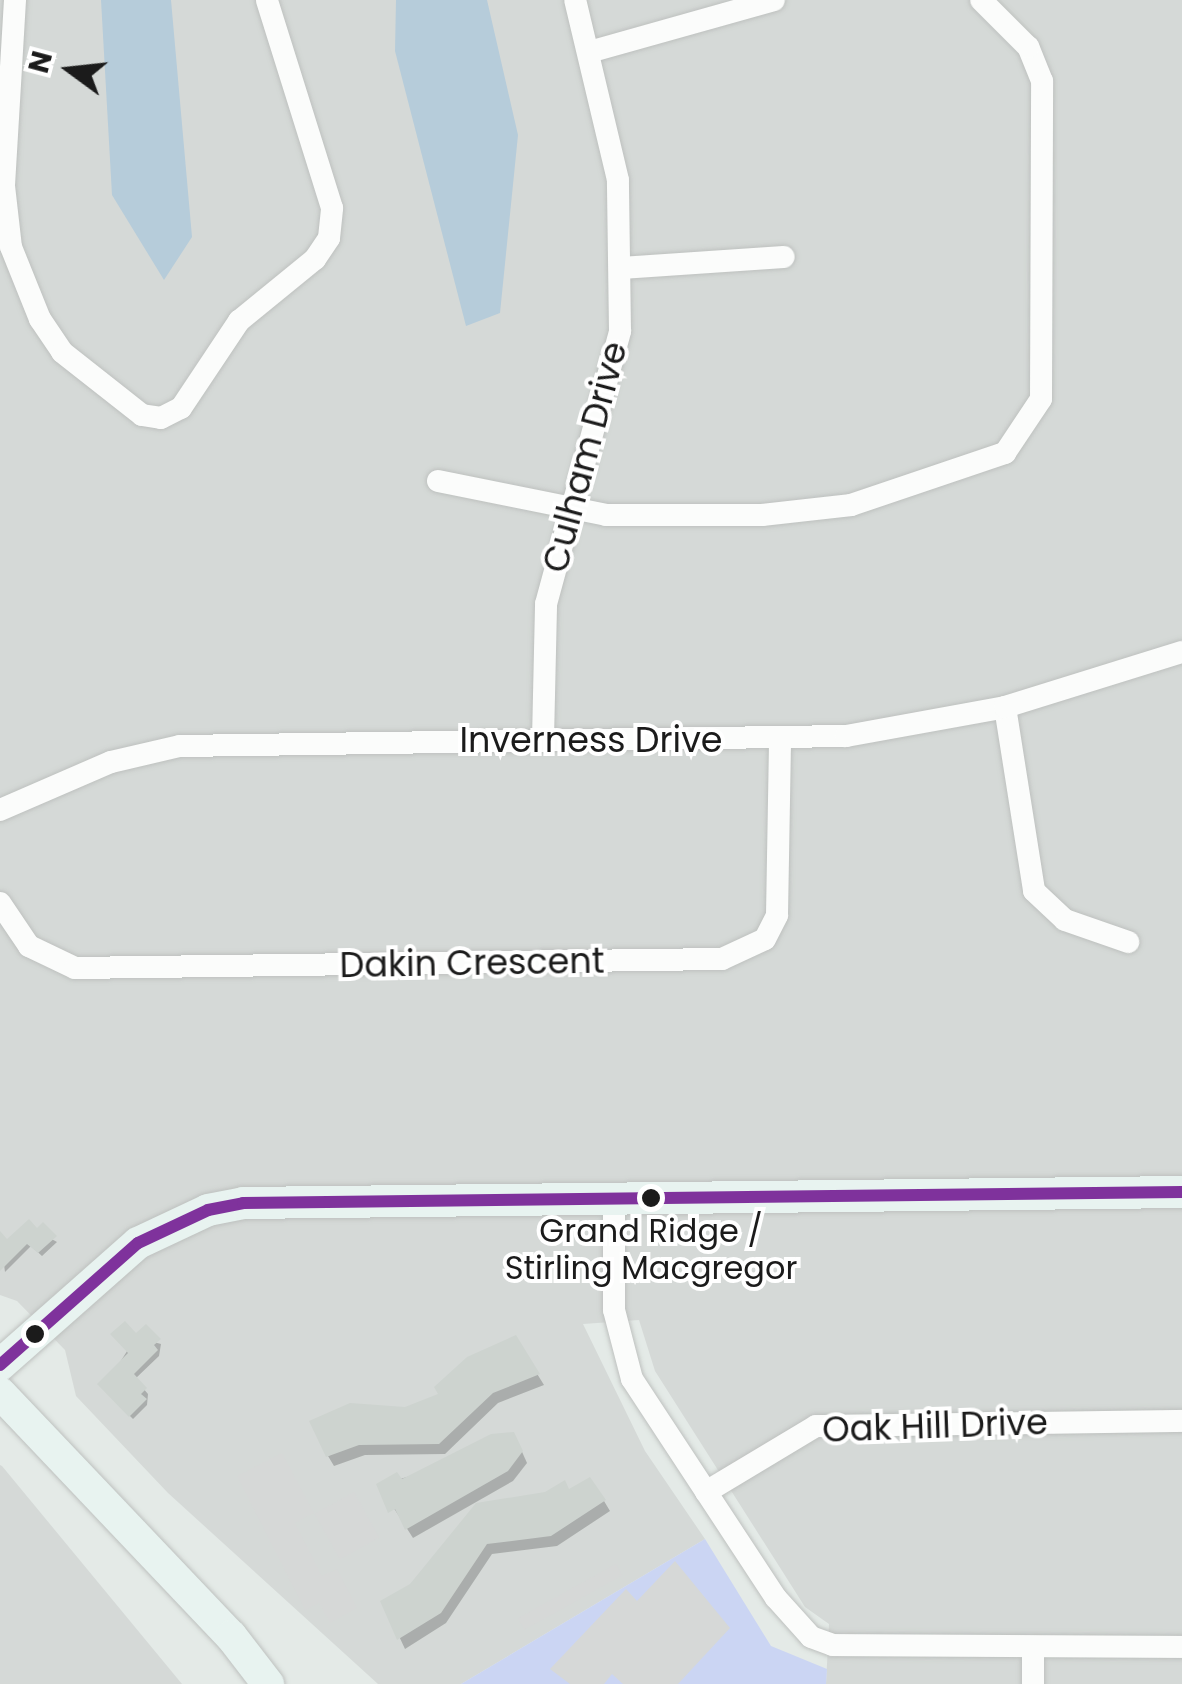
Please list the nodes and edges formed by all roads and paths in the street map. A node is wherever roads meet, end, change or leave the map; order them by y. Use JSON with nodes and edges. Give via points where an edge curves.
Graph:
{"nodes":[{"id":1,"x":15,"y":0,"type":"edge"},
{"id":2,"x":267,"y":0,"type":"edge"},
{"id":3,"x":575,"y":0,"type":"edge"},
{"id":4,"x":774,"y":0,"type":"edge"},
{"id":5,"x":981,"y":0,"type":"edge"},
{"id":6,"x":589,"y":52,"type":"junction"},
{"id":7,"x":784,"y":257,"type":"dead end"},
{"id":8,"x":621,"y":268,"type":"junction"},
{"id":9,"x":438,"y":481,"type":"dead end"},
{"id":10,"x":572,"y":510,"type":"junction"},
{"id":11,"x":1182,"y":652,"type":"edge"},
{"id":12,"x":1005,"y":708,"type":"junction"},
{"id":13,"x":543,"y":739,"type":"junction"},
{"id":14,"x":780,"y":740,"type":"junction"},
{"id":15,"x":0,"y":810,"type":"edge"},
{"id":16,"x":0,"y":903,"type":"edge"},
{"id":17,"x":1128,"y":942,"type":"dead end"},
{"id":18,"x":1182,"y":1192,"type":"edge"},
{"id":19,"x":614,"y":1195,"type":"junction"},
{"id":20,"x":0,"y":1365,"type":"edge"},
{"id":21,"x":0,"y":1393,"type":"edge"},
{"id":22,"x":1182,"y":1422,"type":"edge"},
{"id":23,"x":706,"y":1492,"type":"junction"},
{"id":24,"x":1182,"y":1646,"type":"edge"},
{"id":25,"x":1032,"y":1649,"type":"junction"},
{"id":26,"x":268,"y":1684,"type":"edge"},
{"id":27,"x":1034,"y":1684,"type":"edge"}],
"edges":[{"from":1,"to":2,"type":"street","via":[[4,186],[11,247],[40,319],[62,352],[142,414],[161,418],[180,408],[240,321],[315,259],[329,238],[332,208]]},
{"from":3,"to":6,"type":"street","name":"Culham Drive"},
{"from":4,"to":6,"type":"street"},
{"from":5,"to":10,"type":"street","via":[[1028,47],[1042,80],[1041,399],[1026,431],[1005,453],[851,504],[762,514]]},
{"from":6,"to":8,"type":"street","name":"Culham Drive","via":[[618,180]]},
{"from":7,"to":8,"type":"street"},
{"from":8,"to":10,"type":"street","name":"Culham Drive","via":[[614,370]]},
{"from":9,"to":10,"type":"street"},
{"from":10,"to":13,"type":"street","name":"Culham Drive","via":[[542,630]]},
{"from":11,"to":12,"type":"street","name":"Inverness Drive"},
{"from":12,"to":14,"type":"street","name":"Inverness Drive","via":[[846,736]]},
{"from":12,"to":17,"type":"street","via":[[1034,891],[1065,920]]},
{"from":13,"to":14,"type":"street","name":"Inverness Drive"},
{"from":13,"to":15,"type":"street","name":"Inverness Drive","via":[[180,746],[112,762]]},
{"from":14,"to":16,"type":"street","name":"Dakin Crescent","via":[[776,916],[765,939],[722,959],[75,968],[29,946]]},
{"from":18,"to":19,"type":"street"},
{"from":19,"to":20,"type":"street","via":[[274,1198],[208,1210],[138,1243]]},
{"from":19,"to":23,"type":"street","via":[[619,1347]]},
{"from":21,"to":26,"type":"street","via":[[231,1636]]},
{"from":22,"to":23,"type":"street","name":"Oak Hill Drive","via":[[816,1426]]},
{"from":23,"to":25,"type":"street","via":[[776,1598],[812,1637],[833,1645]]},
{"from":24,"to":25,"type":"street"},
{"from":25,"to":27,"type":"street"}]}
